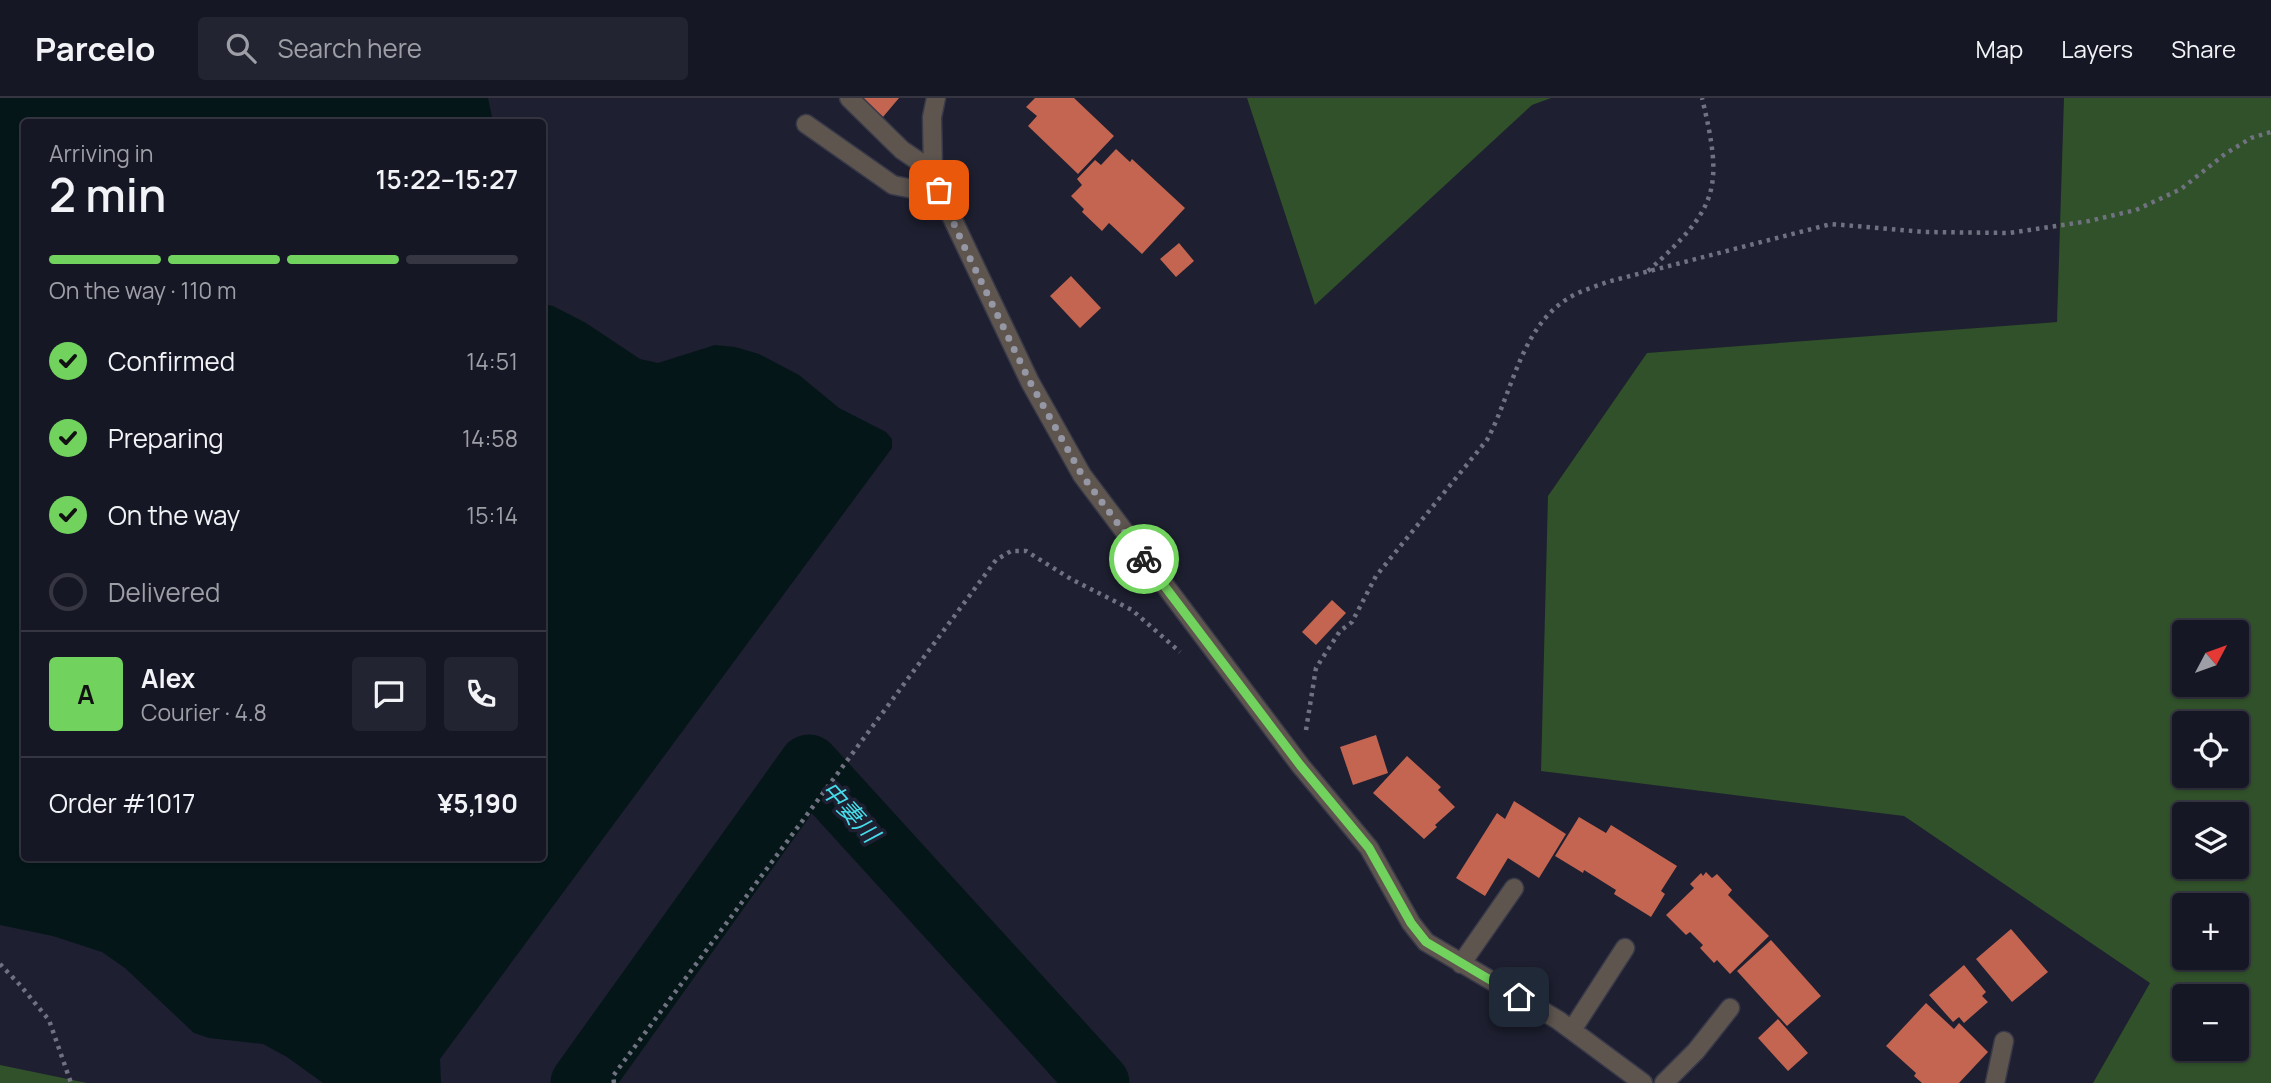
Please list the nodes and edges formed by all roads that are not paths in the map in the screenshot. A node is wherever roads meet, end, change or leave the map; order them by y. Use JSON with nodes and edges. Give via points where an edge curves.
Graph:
{"nodes":[{"id":1,"x":849,"y":98,"type":"edge"},
{"id":2,"x":936,"y":98,"type":"edge"},
{"id":3,"x":806,"y":124,"type":"dead end"},
{"id":4,"x":933,"y":171,"type":"junction"},
{"id":5,"x":939,"y":190,"type":"junction"},
{"id":6,"x":1514,"y":888,"type":"dead end"},
{"id":7,"x":1625,"y":948,"type":"dead end"},
{"id":8,"x":1461,"y":964,"type":"junction"},
{"id":9,"x":1730,"y":1009,"type":"dead end"},
{"id":10,"x":1572,"y":1030,"type":"junction"},
{"id":11,"x":2004,"y":1041,"type":"dead end"},
{"id":12,"x":1643,"y":1083,"type":"edge"},
{"id":13,"x":1664,"y":1083,"type":"edge"},
{"id":14,"x":1995,"y":1083,"type":"edge"}],
"edges":[{"from":1,"to":4,"type":"street","via":[[902,150]]},
{"from":2,"to":4,"type":"street"},
{"from":3,"to":5,"type":"street","via":[[893,185]]},
{"from":4,"to":5,"type":"street"},
{"from":5,"to":8,"type":"street","via":[[1030,382],[1082,475],[1300,765],[1369,848],[1411,923],[1426,942]]},
{"from":6,"to":8,"type":"street"},
{"from":7,"to":10,"type":"street"},
{"from":8,"to":10,"type":"street"},
{"from":9,"to":13,"type":"street"},
{"from":10,"to":12,"type":"street"},
{"from":11,"to":14,"type":"street"}]}
